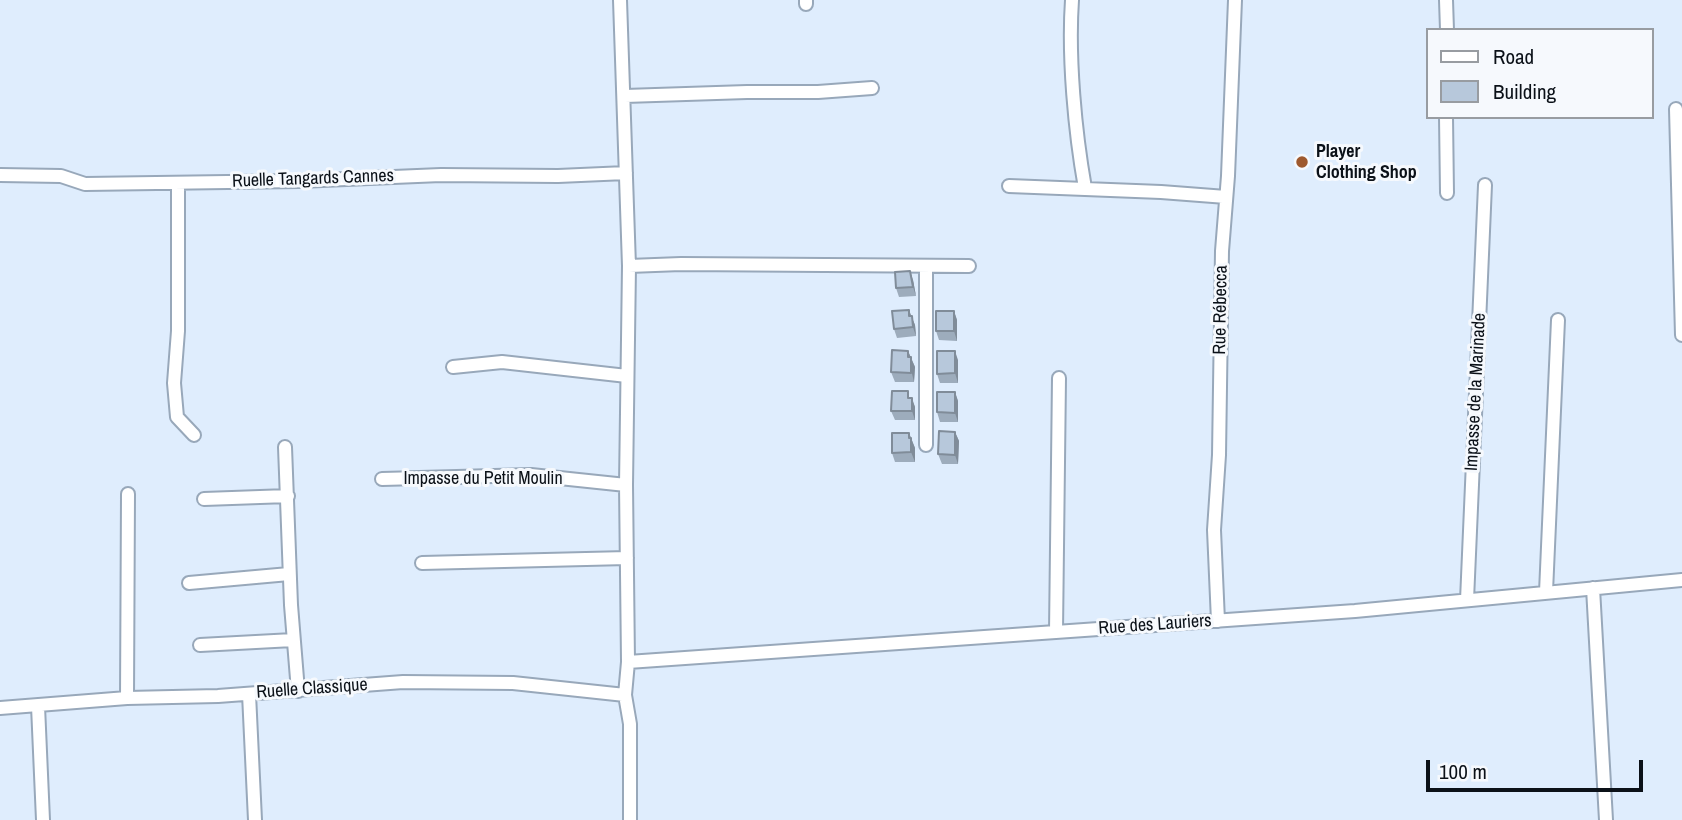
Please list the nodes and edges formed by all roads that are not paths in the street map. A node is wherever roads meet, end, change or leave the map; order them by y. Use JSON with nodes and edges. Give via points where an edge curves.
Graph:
{"nodes":[{"id":1,"x":621,"y":0,"type":"edge"},
{"id":2,"x":1072,"y":0,"type":"edge"},
{"id":3,"x":1235,"y":0,"type":"edge"},
{"id":4,"x":1446,"y":0,"type":"edge"},
{"id":5,"x":1447,"y":28,"type":"edge"},
{"id":6,"x":872,"y":88,"type":"dead end"},
{"id":7,"x":625,"y":96,"type":"junction"},
{"id":8,"x":1676,"y":109,"type":"dead end"},
{"id":9,"x":1447,"y":119,"type":"edge"},
{"id":10,"x":626,"y":173,"type":"junction"},
{"id":11,"x":0,"y":175,"type":"edge"},
{"id":12,"x":177,"y":183,"type":"junction"},
{"id":13,"x":1485,"y":185,"type":"dead end"},
{"id":14,"x":1009,"y":186,"type":"dead end"},
{"id":15,"x":1085,"y":188,"type":"junction"},
{"id":16,"x":1447,"y":193,"type":"dead end"},
{"id":17,"x":1226,"y":197,"type":"junction"},
{"id":18,"x":628,"y":266,"type":"junction"},
{"id":19,"x":926,"y":267,"type":"junction"},
{"id":20,"x":969,"y":267,"type":"dead end"},
{"id":21,"x":1558,"y":320,"type":"dead end"},
{"id":22,"x":1682,"y":335,"type":"edge"},
{"id":23,"x":453,"y":368,"type":"dead end"},
{"id":24,"x":627,"y":376,"type":"junction"},
{"id":25,"x":1059,"y":378,"type":"dead end"},
{"id":26,"x":194,"y":435,"type":"dead end"},
{"id":27,"x":926,"y":445,"type":"dead end"},
{"id":28,"x":285,"y":447,"type":"dead end"},
{"id":29,"x":382,"y":480,"type":"dead end"},
{"id":30,"x":626,"y":485,"type":"junction"},
{"id":31,"x":128,"y":494,"type":"dead end"},
{"id":32,"x":288,"y":496,"type":"junction"},
{"id":33,"x":204,"y":499,"type":"dead end"},
{"id":34,"x":627,"y":558,"type":"junction"},
{"id":35,"x":422,"y":563,"type":"dead end"},
{"id":36,"x":289,"y":575,"type":"junction"},
{"id":37,"x":1682,"y":580,"type":"edge"},
{"id":38,"x":190,"y":583,"type":"dead end"},
{"id":39,"x":1593,"y":588,"type":"junction"},
{"id":40,"x":1546,"y":592,"type":"junction"},
{"id":41,"x":1467,"y":600,"type":"junction"},
{"id":42,"x":1218,"y":621,"type":"junction"},
{"id":43,"x":1056,"y":632,"type":"junction"},
{"id":44,"x":293,"y":640,"type":"junction"},
{"id":45,"x":200,"y":645,"type":"dead end"},
{"id":46,"x":628,"y":662,"type":"junction"},
{"id":47,"x":298,"y":691,"type":"junction"},
{"id":48,"x":249,"y":694,"type":"junction"},
{"id":49,"x":625,"y":695,"type":"junction"},
{"id":50,"x":127,"y":698,"type":"junction"},
{"id":51,"x":38,"y":706,"type":"junction"},
{"id":52,"x":0,"y":708,"type":"edge"},
{"id":53,"x":43,"y":820,"type":"edge"},
{"id":54,"x":255,"y":820,"type":"edge"},
{"id":55,"x":630,"y":820,"type":"edge"},
{"id":56,"x":1606,"y":820,"type":"edge"}],
"edges":[{"from":1,"to":7,"type":"street"},
{"from":2,"to":15,"type":"street"},
{"from":3,"to":17,"type":"street","name":"Rue Rébecca"},
{"from":4,"to":5,"type":"street"},
{"from":6,"to":7,"type":"street"},
{"from":7,"to":10,"type":"street"},
{"from":8,"to":22,"type":"street"},
{"from":9,"to":16,"type":"street"},
{"from":10,"to":12,"type":"street","name":"Ruelle Tangards Cannes"},
{"from":10,"to":18,"type":"street"},
{"from":11,"to":12,"type":"street","name":"Ruelle Tangards Cannes","via":[[61,176],[85,184]]},
{"from":12,"to":26,"type":"street","via":[[174,383],[177,417]]},
{"from":13,"to":41,"type":"street","name":"Impasse de la Marinade"},
{"from":14,"to":15,"type":"street"},
{"from":15,"to":17,"type":"street"},
{"from":17,"to":42,"type":"street","name":"Rue Rébecca","via":[[1214,530]]},
{"from":18,"to":19,"type":"street"},
{"from":18,"to":24,"type":"street"},
{"from":19,"to":20,"type":"street"},
{"from":19,"to":27,"type":"street"},
{"from":21,"to":40,"type":"street"},
{"from":23,"to":24,"type":"street","via":[[502,362]]},
{"from":24,"to":30,"type":"street"},
{"from":25,"to":43,"type":"street"},
{"from":28,"to":32,"type":"street"},
{"from":29,"to":30,"type":"street","name":"Impasse du Petit Moulin","via":[[531,475]]},
{"from":30,"to":34,"type":"street"},
{"from":31,"to":50,"type":"street"},
{"from":32,"to":33,"type":"street"},
{"from":32,"to":36,"type":"street"},
{"from":34,"to":35,"type":"street"},
{"from":34,"to":46,"type":"street"},
{"from":36,"to":38,"type":"street"},
{"from":36,"to":44,"type":"street"},
{"from":37,"to":39,"type":"street","name":"Rue des Lauriers"},
{"from":39,"to":40,"type":"street","name":"Rue des Lauriers"},
{"from":39,"to":56,"type":"street"},
{"from":40,"to":41,"type":"street","name":"Rue des Lauriers"},
{"from":41,"to":42,"type":"street","name":"Rue des Lauriers"},
{"from":42,"to":43,"type":"street","name":"Rue des Lauriers"},
{"from":43,"to":46,"type":"street","name":"Rue des Lauriers"},
{"from":44,"to":45,"type":"street"},
{"from":44,"to":47,"type":"street"},
{"from":46,"to":49,"type":"street"},
{"from":47,"to":48,"type":"street","name":"Ruelle Classique"},
{"from":47,"to":49,"type":"street","name":"Ruelle Classique","via":[[403,682],[513,683]]},
{"from":48,"to":50,"type":"street","name":"Ruelle Classique"},
{"from":48,"to":54,"type":"street"},
{"from":49,"to":55,"type":"street","via":[[630,724]]},
{"from":50,"to":51,"type":"street","name":"Ruelle Classique"},
{"from":51,"to":52,"type":"street","name":"Ruelle Classique"},
{"from":51,"to":53,"type":"street"}]}
